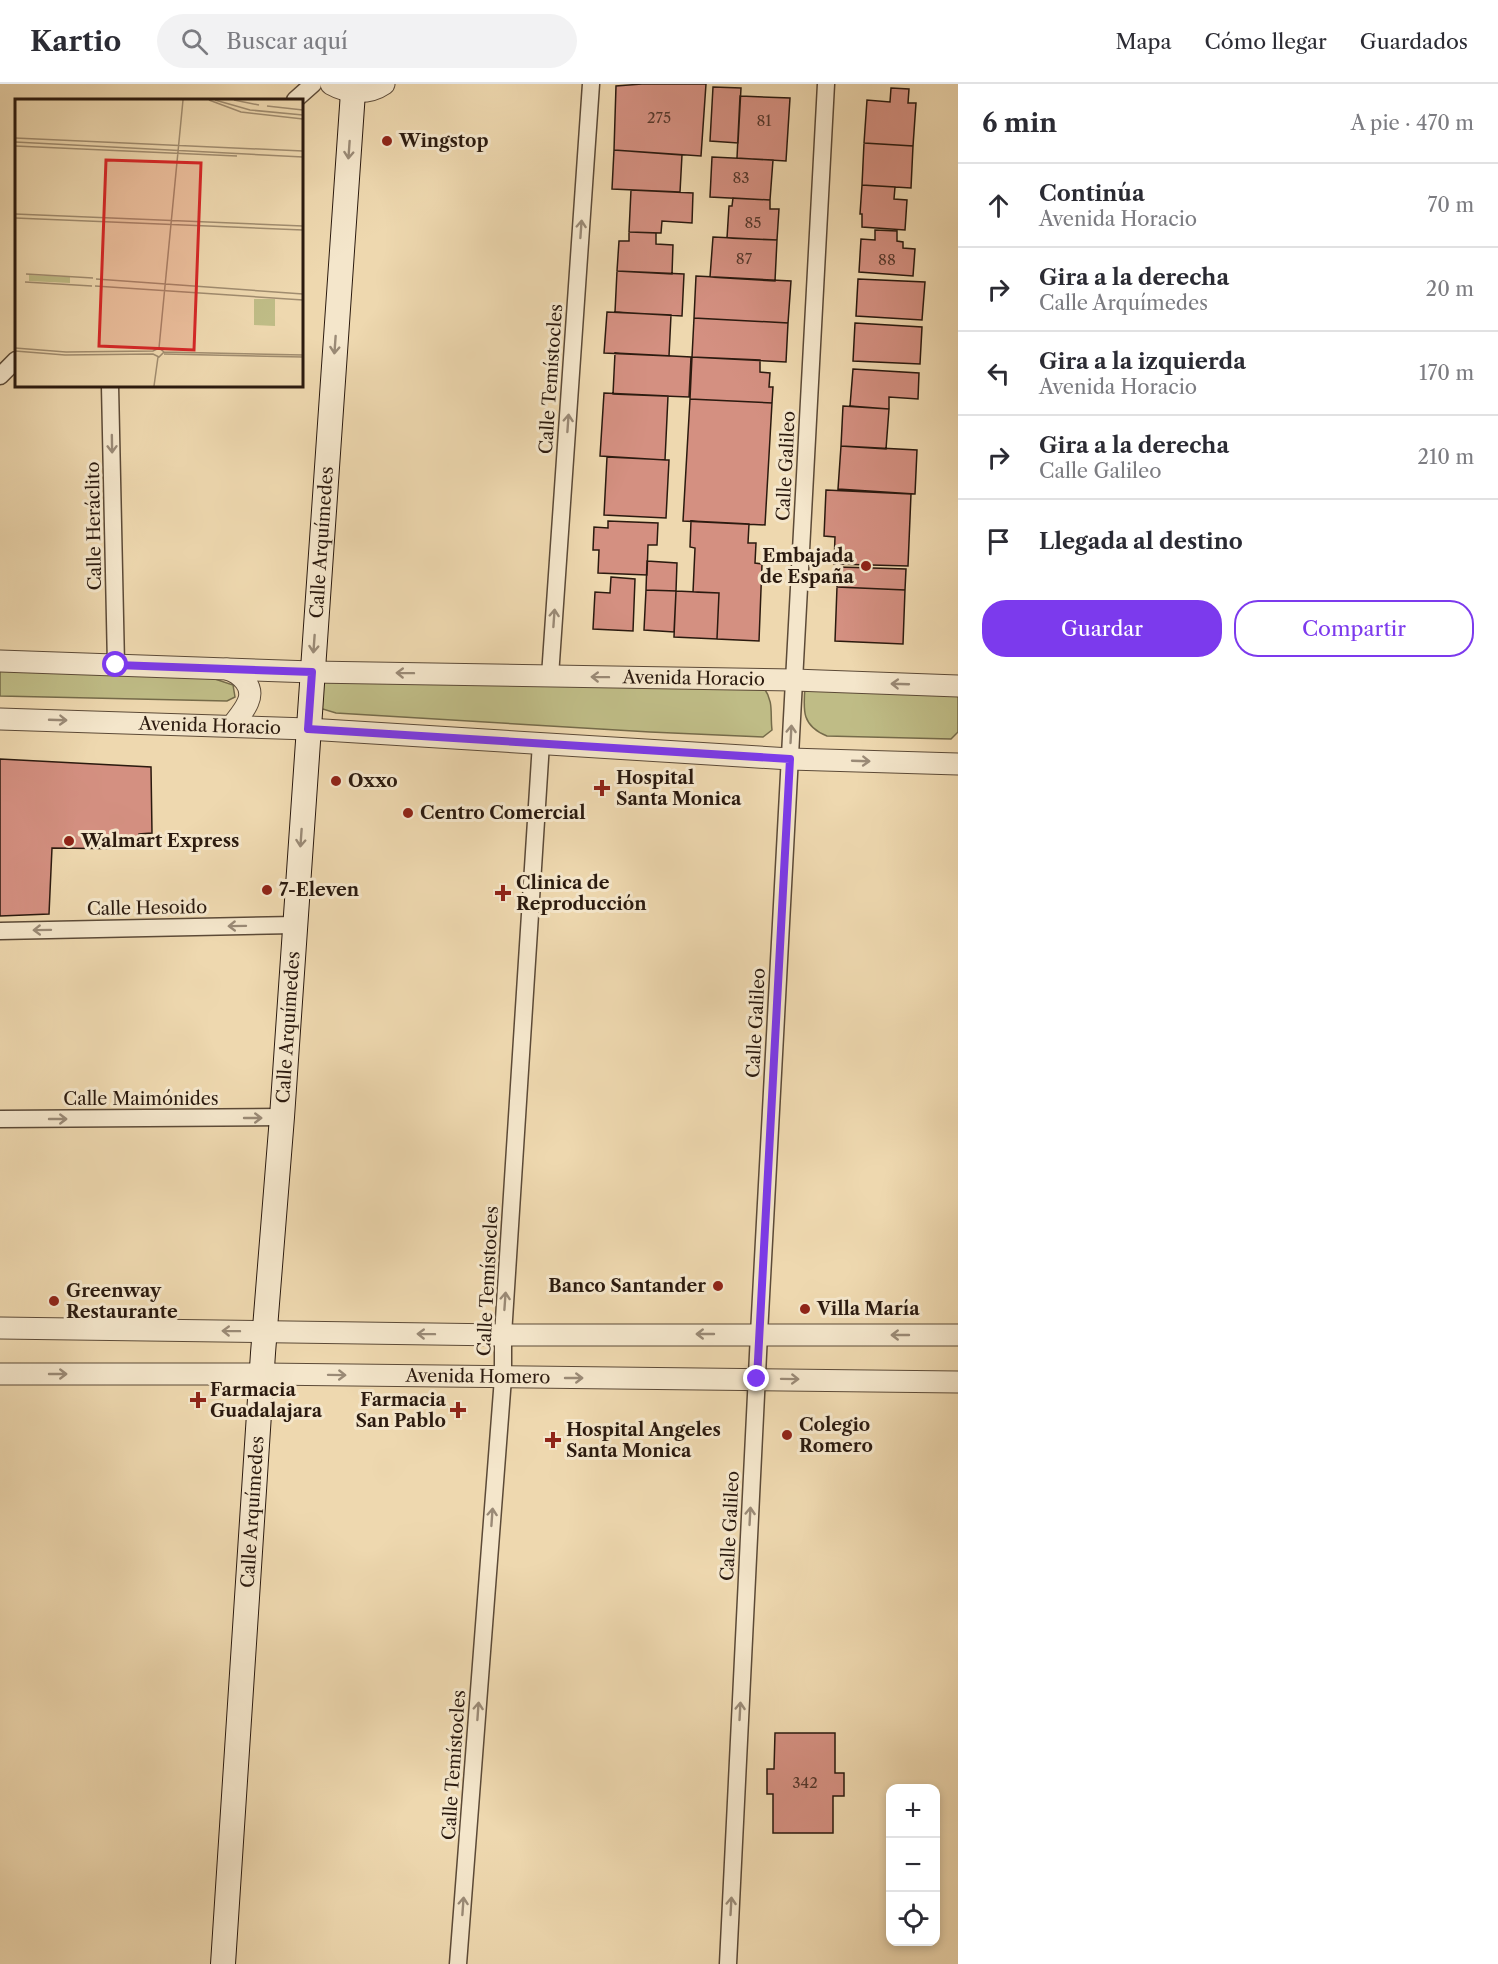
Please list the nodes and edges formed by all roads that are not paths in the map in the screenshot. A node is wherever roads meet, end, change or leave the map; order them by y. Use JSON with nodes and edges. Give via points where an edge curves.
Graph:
{"nodes":[{"id":1,"x":313,"y":84,"type":"edge"},
{"id":2,"x":384,"y":84,"type":"edge"},
{"id":3,"x":591,"y":84,"type":"edge"},
{"id":4,"x":826,"y":84,"type":"edge"},
{"id":5,"x":342,"y":88,"type":"edge"},
{"id":6,"x":296,"y":99,"type":"edge"},
{"id":7,"x":15,"y":361,"type":"edge"},
{"id":8,"x":0,"y":376,"type":"edge"},
{"id":9,"x":111,"y":387,"type":"edge"},
{"id":10,"x":0,"y":661,"type":"edge"},
{"id":11,"x":116,"y":665,"type":"junction"},
{"id":12,"x":226,"y":669,"type":"junction"},
{"id":13,"x":312,"y":672,"type":"junction"},
{"id":14,"x":550,"y":676,"type":"junction"},
{"id":15,"x":794,"y":680,"type":"junction"},
{"id":16,"x":958,"y":686,"type":"edge"},
{"id":17,"x":0,"y":719,"type":"edge"},
{"id":18,"x":232,"y":726,"type":"junction"},
{"id":19,"x":308,"y":729,"type":"junction"},
{"id":20,"x":542,"y":744,"type":"junction"},
{"id":21,"x":790,"y":759,"type":"junction"},
{"id":22,"x":958,"y":764,"type":"edge"},
{"id":23,"x":295,"y":925,"type":"junction"},
{"id":24,"x":0,"y":931,"type":"edge"},
{"id":25,"x":282,"y":1117,"type":"junction"},
{"id":26,"x":0,"y":1119,"type":"edge"},
{"id":27,"x":0,"y":1328,"type":"edge"},
{"id":28,"x":265,"y":1331,"type":"junction"},
{"id":29,"x":759,"y":1334,"type":"junction"},
{"id":30,"x":503,"y":1335,"type":"junction"},
{"id":31,"x":958,"y":1335,"type":"edge"},
{"id":32,"x":0,"y":1374,"type":"edge"},
{"id":33,"x":262,"y":1374,"type":"junction"},
{"id":34,"x":503,"y":1378,"type":"junction"},
{"id":35,"x":757,"y":1379,"type":"junction"},
{"id":36,"x":958,"y":1382,"type":"edge"},
{"id":37,"x":223,"y":1964,"type":"edge"},
{"id":38,"x":458,"y":1964,"type":"edge"},
{"id":39,"x":728,"y":1964,"type":"edge"}],
"edges":[{"from":1,"to":6,"type":"street"},
{"from":2,"to":5,"type":"street","via":[[366,91]]},
{"from":14,"to":3,"type":"street","name":"Calle Temístocles","one_way":true},
{"from":4,"to":15,"type":"street","name":"Calle Galileo"},
{"from":5,"to":13,"type":"main road","name":"Calle Arquímedes","one_way":true},
{"from":7,"to":8,"type":"street"},
{"from":9,"to":11,"type":"street","name":"Calle Heráclito","one_way":true},
{"from":10,"to":11,"type":"street","name":"Avenida Horacio"},
{"from":11,"to":12,"type":"street","name":"Avenida Horacio"},
{"from":12,"to":13,"type":"street","name":"Avenida Horacio"},
{"from":12,"to":18,"type":"street","via":[[238,673],[249,692],[249,701]]},
{"from":14,"to":13,"type":"street","name":"Avenida Horacio","one_way":true},
{"from":13,"to":19,"type":"main road","name":"Calle Arquímedes"},
{"from":15,"to":14,"type":"street","name":"Avenida Horacio","one_way":true},
{"from":16,"to":15,"type":"street","name":"Avenida Horacio","one_way":true},
{"from":21,"to":15,"type":"street","name":"Calle Galileo","one_way":true},
{"from":17,"to":18,"type":"street","name":"Avenida Horacio","one_way":true},
{"from":18,"to":19,"type":"street","name":"Avenida Horacio"},
{"from":19,"to":20,"type":"street","name":"Avenida Horacio"},
{"from":19,"to":23,"type":"main road","name":"Calle Arquímedes","one_way":true},
{"from":20,"to":21,"type":"street","name":"Avenida Horacio"},
{"from":30,"to":20,"type":"street","name":"Calle Temístocles","one_way":true},
{"from":21,"to":22,"type":"street","name":"Avenida Horacio","one_way":true},
{"from":21,"to":29,"type":"street","name":"Calle Galileo"},
{"from":23,"to":24,"type":"street","name":"Calle Hesoido","one_way":true},
{"from":23,"to":25,"type":"main road","name":"Calle Arquímedes"},
{"from":26,"to":25,"type":"street","name":"Calle Maimónides","one_way":true},
{"from":25,"to":28,"type":"main road","name":"Calle Arquímedes"},
{"from":28,"to":27,"type":"street","one_way":true},
{"from":30,"to":28,"type":"street","one_way":true},
{"from":28,"to":33,"type":"main road","name":"Calle Arquímedes"},
{"from":29,"to":30,"type":"street","one_way":true},
{"from":31,"to":29,"type":"street","one_way":true},
{"from":29,"to":35,"type":"street","name":"Calle Galileo"},
{"from":30,"to":34,"type":"street","name":"Calle Temístocles"},
{"from":32,"to":33,"type":"street","name":"Avenida Homero","one_way":true},
{"from":33,"to":34,"type":"street","name":"Avenida Homero","one_way":true},
{"from":33,"to":37,"type":"main road","name":"Calle Arquímedes"},
{"from":34,"to":35,"type":"street","name":"Avenida Homero","one_way":true},
{"from":38,"to":34,"type":"street","name":"Calle Temístocles","one_way":true},
{"from":35,"to":36,"type":"street","name":"Avenida Homero","one_way":true},
{"from":39,"to":35,"type":"street","name":"Calle Galileo","one_way":true}]}
